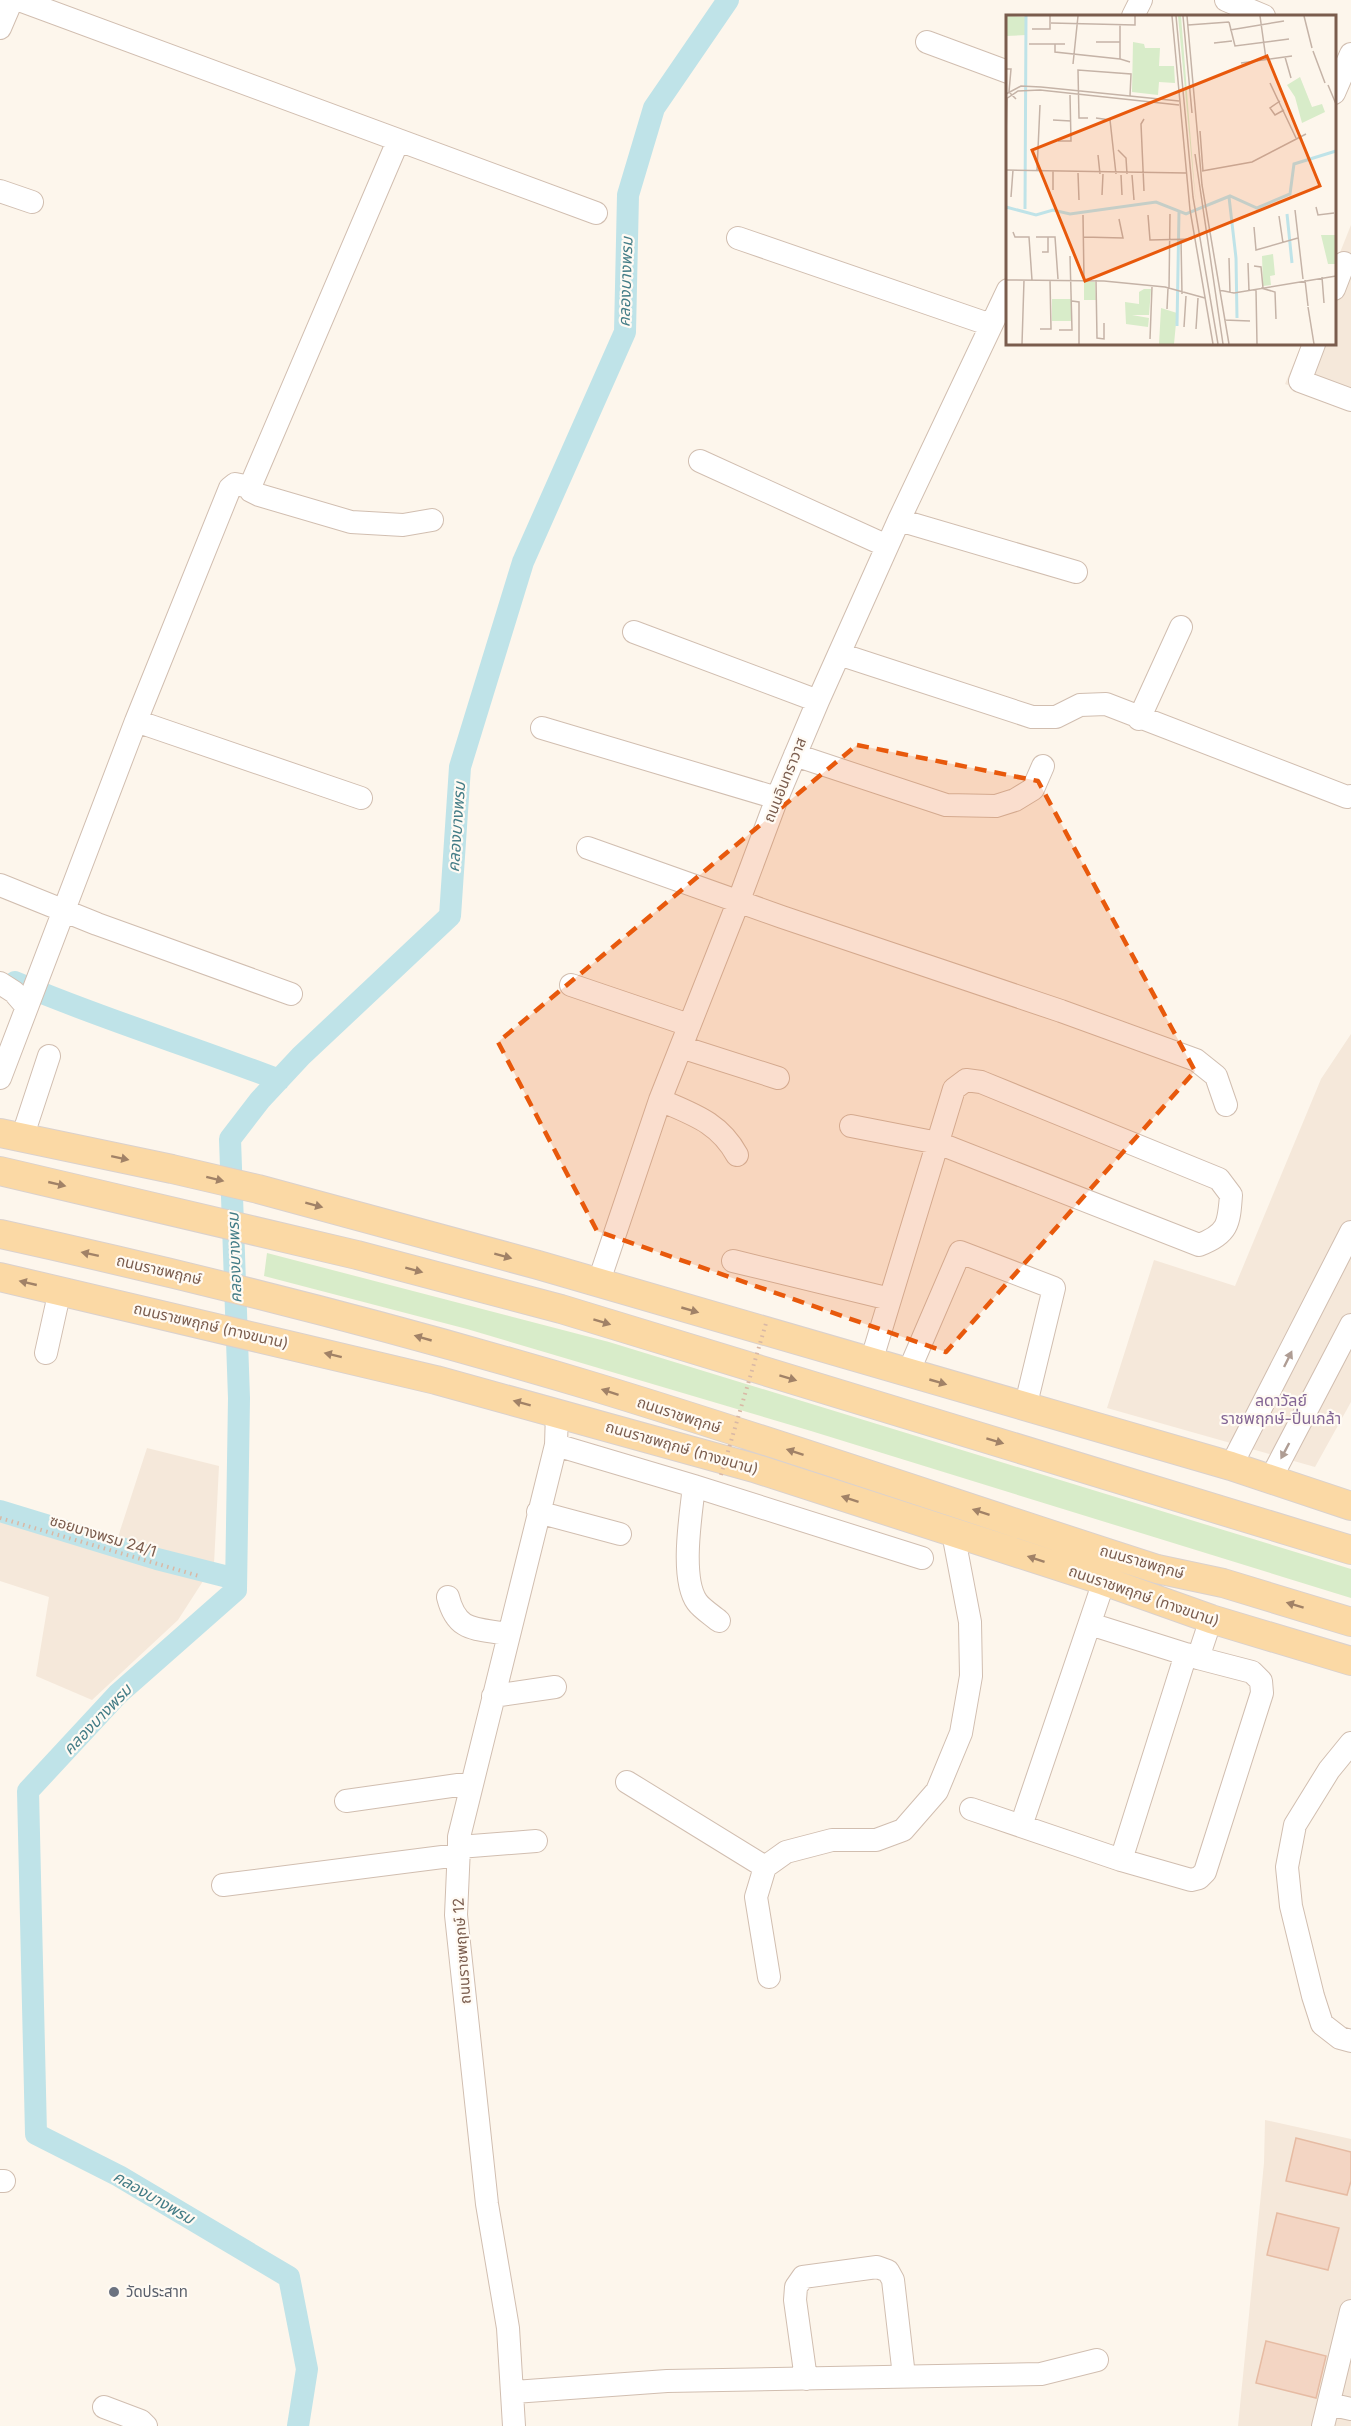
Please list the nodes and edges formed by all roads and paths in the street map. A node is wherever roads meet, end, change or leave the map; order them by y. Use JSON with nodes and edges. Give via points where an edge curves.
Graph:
{"nodes":[{"id":1,"x":12,"y":0,"type":"edge"},
{"id":2,"x":19,"y":0,"type":"edge"},
{"id":3,"x":1141,"y":0,"type":"edge"},
{"id":4,"x":1226,"y":0,"type":"edge"},
{"id":5,"x":1134,"y":15,"type":"edge"},
{"id":6,"x":1262,"y":15,"type":"edge"},
{"id":7,"x":0,"y":28,"type":"edge"},
{"id":8,"x":927,"y":42,"type":"dead end"},
{"id":9,"x":1336,"y":47,"type":"edge"},
{"id":10,"x":1351,"y":54,"type":"edge"},
{"id":11,"x":1006,"y":71,"type":"edge"},
{"id":12,"x":1336,"y":91,"type":"edge"},
{"id":13,"x":398,"y":141,"type":"junction"},
{"id":14,"x":0,"y":191,"type":"edge"},
{"id":15,"x":32,"y":202,"type":"dead end"},
{"id":16,"x":596,"y":213,"type":"dead end"},
{"id":17,"x":738,"y":238,"type":"dead end"},
{"id":18,"x":1344,"y":263,"type":"dead end"},
{"id":19,"x":1336,"y":286,"type":"edge"},
{"id":20,"x":1006,"y":294,"type":"edge"},
{"id":21,"x":991,"y":325,"type":"junction"},
{"id":22,"x":1314,"y":345,"type":"edge"},
{"id":23,"x":1351,"y":400,"type":"edge"},
{"id":24,"x":700,"y":461,"type":"dead end"},
{"id":25,"x":250,"y":488,"type":"junction"},
{"id":26,"x":432,"y":520,"type":"dead end"},
{"id":27,"x":899,"y":520,"type":"junction"},
{"id":28,"x":887,"y":546,"type":"junction"},
{"id":29,"x":1076,"y":572,"type":"dead end"},
{"id":30,"x":1181,"y":627,"type":"dead end"},
{"id":31,"x":634,"y":632,"type":"dead end"},
{"id":32,"x":839,"y":654,"type":"junction"},
{"id":33,"x":818,"y":700,"type":"junction"},
{"id":34,"x":1139,"y":719,"type":"junction"},
{"id":35,"x":136,"y":721,"type":"junction"},
{"id":36,"x":542,"y":728,"type":"dead end"},
{"id":37,"x":795,"y":755,"type":"junction"},
{"id":38,"x":1042,"y":766,"type":"dead end"},
{"id":39,"x":1351,"y":796,"type":"edge"},
{"id":40,"x":361,"y":798,"type":"dead end"},
{"id":41,"x":777,"y":798,"type":"junction"},
{"id":42,"x":588,"y":848,"type":"dead end"},
{"id":43,"x":0,"y":885,"type":"edge"},
{"id":44,"x":739,"y":900,"type":"junction"},
{"id":45,"x":63,"y":910,"type":"junction"},
{"id":46,"x":0,"y":983,"type":"edge"},
{"id":47,"x":571,"y":985,"type":"dead end"},
{"id":48,"x":291,"y":994,"type":"dead end"},
{"id":49,"x":29,"y":998,"type":"junction"},
{"id":50,"x":689,"y":1025,"type":"junction"},
{"id":51,"x":681,"y":1047,"type":"junction"},
{"id":52,"x":49,"y":1056,"type":"dead end"},
{"id":53,"x":0,"y":1078,"type":"edge"},
{"id":54,"x":778,"y":1078,"type":"dead end"},
{"id":55,"x":660,"y":1100,"type":"junction"},
{"id":56,"x":1226,"y":1106,"type":"dead end"},
{"id":57,"x":851,"y":1126,"type":"dead end"},
{"id":58,"x":7,"y":1136,"type":"edge"},
{"id":59,"x":938,"y":1143,"type":"junction"},
{"id":60,"x":737,"y":1155,"type":"dead end"},
{"id":61,"x":0,"y":1171,"type":"edge"},
{"id":62,"x":1351,"y":1232,"type":"edge"},
{"id":63,"x":0,"y":1234,"type":"edge"},
{"id":64,"x":733,"y":1261,"type":"dead end"},
{"id":65,"x":0,"y":1277,"type":"edge"},
{"id":66,"x":598,"y":1284,"type":"junction"},
{"id":67,"x":60,"y":1290,"type":"junction"},
{"id":68,"x":890,"y":1299,"type":"junction"},
{"id":69,"x":767,"y":1320,"type":"dead end"},
{"id":70,"x":1351,"y":1325,"type":"edge"},
{"id":71,"x":45,"y":1353,"type":"dead end"},
{"id":72,"x":871,"y":1362,"type":"junction"},
{"id":73,"x":908,"y":1373,"type":"junction"},
{"id":74,"x":1025,"y":1408,"type":"junction"},
{"id":75,"x":558,"y":1412,"type":"junction"},
{"id":76,"x":556,"y":1445,"type":"junction"},
{"id":77,"x":1231,"y":1466,"type":"junction"},
{"id":78,"x":721,"y":1475,"type":"dead end"},
{"id":79,"x":1270,"y":1480,"type":"junction"},
{"id":80,"x":694,"y":1486,"type":"junction"},
{"id":81,"x":1201,"y":1503,"type":"junction"},
{"id":82,"x":1351,"y":1506,"type":"edge"},
{"id":83,"x":538,"y":1512,"type":"junction"},
{"id":84,"x":0,"y":1518,"type":"edge"},
{"id":85,"x":1351,"y":1531,"type":"edge"},
{"id":86,"x":953,"y":1533,"type":"junction"},
{"id":87,"x":620,"y":1534,"type":"dead end"},
{"id":88,"x":1351,"y":1550,"type":"edge"},
{"id":89,"x":922,"y":1558,"type":"dead end"},
{"id":90,"x":1157,"y":1569,"type":"junction"},
{"id":91,"x":199,"y":1576,"type":"dead end"},
{"id":92,"x":1104,"y":1581,"type":"junction"},
{"id":93,"x":448,"y":1597,"type":"dead end"},
{"id":94,"x":1211,"y":1619,"type":"junction"},
{"id":95,"x":718,"y":1621,"type":"dead end"},
{"id":96,"x":1351,"y":1623,"type":"edge"},
{"id":97,"x":1090,"y":1624,"type":"junction"},
{"id":98,"x":508,"y":1634,"type":"junction"},
{"id":99,"x":1351,"y":1655,"type":"edge"},
{"id":100,"x":1192,"y":1656,"type":"junction"},
{"id":101,"x":1351,"y":1661,"type":"edge"},
{"id":102,"x":555,"y":1687,"type":"dead end"},
{"id":103,"x":493,"y":1696,"type":"junction"},
{"id":104,"x":1351,"y":1743,"type":"edge"},
{"id":105,"x":627,"y":1782,"type":"dead end"},
{"id":106,"x":472,"y":1784,"type":"junction"},
{"id":107,"x":346,"y":1801,"type":"dead end"},
{"id":108,"x":971,"y":1809,"type":"dead end"},
{"id":109,"x":1021,"y":1826,"type":"junction"},
{"id":110,"x":536,"y":1841,"type":"dead end"},
{"id":111,"x":459,"y":1851,"type":"junction"},
{"id":112,"x":1121,"y":1860,"type":"junction"},
{"id":113,"x":765,"y":1867,"type":"junction"},
{"id":114,"x":223,"y":1885,"type":"dead end"},
{"id":115,"x":769,"y":1977,"type":"dead end"},
{"id":116,"x":1351,"y":2041,"type":"edge"},
{"id":117,"x":1351,"y":2311,"type":"edge"},
{"id":118,"x":1097,"y":2360,"type":"dead end"},
{"id":119,"x":904,"y":2376,"type":"junction"},
{"id":120,"x":806,"y":2379,"type":"junction"},
{"id":121,"x":514,"y":2392,"type":"junction"},
{"id":122,"x":1340,"y":2406,"type":"edge"},
{"id":123,"x":104,"y":2407,"type":"dead end"},
{"id":124,"x":146,"y":2426,"type":"edge"},
{"id":125,"x":514,"y":2426,"type":"edge"},
{"id":126,"x":1323,"y":2426,"type":"edge"}],
"edges":[{"from":1,"to":7,"type":"street"},
{"from":2,"to":13,"type":"street"},
{"from":3,"to":5,"type":"street"},
{"from":4,"to":6,"type":"street"},
{"from":8,"to":11,"type":"street"},
{"from":9,"to":10,"type":"street"},
{"from":10,"to":12,"type":"street"},
{"from":13,"to":16,"type":"street"},
{"from":13,"to":25,"type":"street"},
{"from":14,"to":15,"type":"street"},
{"from":17,"to":21,"type":"street"},
{"from":18,"to":19,"type":"street"},
{"from":20,"to":21,"type":"street","name":"ถนนอินทราวาส"},
{"from":21,"to":27,"type":"street","name":"ถนนอินทราวาส"},
{"from":22,"to":23,"type":"street","via":[[1300,381]]},
{"from":24,"to":28,"type":"street"},
{"from":25,"to":26,"type":"street","via":[[259,495],[351,522],[403,525]]},
{"from":25,"to":35,"type":"street","via":[[235,484],[230,488]]},
{"from":27,"to":28,"type":"street","name":"ถนนอินทราวาส"},
{"from":27,"to":29,"type":"street"},
{"from":28,"to":32,"type":"street","name":"ถนนอินทราวาส"},
{"from":30,"to":34,"type":"street"},
{"from":31,"to":33,"type":"street"},
{"from":32,"to":33,"type":"street","name":"ถนนอินทราวาส"},
{"from":32,"to":34,"type":"street","via":[[1032,717],[1056,717],[1080,705],[1106,704]]},
{"from":33,"to":37,"type":"street","name":"ถนนอินทราวาส"},
{"from":34,"to":39,"type":"street"},
{"from":35,"to":40,"type":"street"},
{"from":35,"to":45,"type":"street"},
{"from":36,"to":41,"type":"street"},
{"from":37,"to":38,"type":"street","via":[[946,805],[996,806],[1015,800],[1033,789]]},
{"from":37,"to":41,"type":"street","name":"ถนนอินทราวาส"},
{"from":41,"to":44,"type":"street","name":"ถนนอินทราวาส"},
{"from":42,"to":44,"type":"street"},
{"from":43,"to":45,"type":"street"},
{"from":44,"to":50,"type":"street","name":"ถนนอินทราวาส"},
{"from":44,"to":56,"type":"street","via":[[1196,1060],[1216,1076]]},
{"from":45,"to":48,"type":"street"},
{"from":45,"to":49,"type":"street"},
{"from":46,"to":49,"type":"street"},
{"from":47,"to":50,"type":"street"},
{"from":49,"to":53,"type":"street"},
{"from":50,"to":51,"type":"street","name":"ถนนอินทราวาส"},
{"from":51,"to":54,"type":"street"},
{"from":51,"to":55,"type":"street","name":"ถนนอินทราวาส"},
{"from":52,"to":58,"type":"street"},
{"from":55,"to":60,"type":"street","via":[[712,1125],[728,1139]]},
{"from":55,"to":66,"type":"street","name":"ถนนอินทราวาส"},
{"from":57,"to":59,"type":"street"},
{"from":58,"to":66,"type":"main road","one_way":true,"via":[[172,1168]]},
{"from":59,"to":59,"type":"street","via":[[954,1089],[966,1080],[981,1082],[1219,1179],[1231,1195],[1230,1221],[1216,1238],[1199,1245]]},
{"from":59,"to":68,"type":"street"},
{"from":61,"to":81,"type":"main road","one_way":true,"via":[[357,1255],[561,1309]]},
{"from":77,"to":62,"type":"street","one_way":true},
{"from":90,"to":63,"type":"main road","name":"ถนนราชพฤกษ์","one_way":true,"via":[[598,1389],[377,1325],[168,1270]]},
{"from":64,"to":68,"type":"street"},
{"from":67,"to":65,"type":"main road","name":"ถนนราชพฤกษ์ (ทางขนาน)","one_way":true},
{"from":66,"to":72,"type":"main road","one_way":true},
{"from":67,"to":71,"type":"street"},
{"from":75,"to":67,"type":"main road","name":"ถนนราชพฤกษ์ (ทางขนาน)","one_way":true},
{"from":68,"to":72,"type":"street"},
{"from":69,"to":78,"type":"path","bridge":true},
{"from":70,"to":79,"type":"street","one_way":true},
{"from":72,"to":73,"type":"main road"},
{"from":73,"to":74,"type":"main road","one_way":true},
{"from":73,"to":74,"type":"street","via":[[960,1252],[1054,1288]]},
{"from":74,"to":77,"type":"main road"},
{"from":75,"to":76,"type":"street","name":"ถนนราชพฤกษ์ 12"},
{"from":86,"to":75,"type":"main road","name":"ถนนราชพฤกษ์ (ทางขนาน)","one_way":true,"via":[[754,1468]]},
{"from":76,"to":80,"type":"street"},
{"from":76,"to":83,"type":"street","name":"ถนนราชพฤกษ์ 12"},
{"from":77,"to":79,"type":"main road"},
{"from":79,"to":82,"type":"main road"},
{"from":80,"to":89,"type":"street"},
{"from":80,"to":95,"type":"street","via":[[687,1539],[689,1574],[697,1601]]},
{"from":81,"to":85,"type":"main road","via":[[1235,1497]]},
{"from":81,"to":88,"type":"main road"},
{"from":83,"to":87,"type":"street"},
{"from":83,"to":98,"type":"street","name":"ถนนราชพฤกษ์ 12"},
{"from":84,"to":91,"type":"path","name":"ซอยบางพรม 24/1"},
{"from":92,"to":86,"type":"main road","name":"ถนนราชพฤกษ์ (ทางขนาน)","one_way":true},
{"from":86,"to":113,"type":"street","via":[[970,1622],[972,1676],[960,1733],[937,1791],[903,1830],[876,1840],[832,1840],[786,1852]]},
{"from":96,"to":90,"type":"main road","name":"ถนนราชพฤกษ์","one_way":true,"via":[[1223,1583]]},
{"from":90,"to":99,"type":"main road","via":[[1227,1605]]},
{"from":92,"to":94,"type":"main road","name":"ถนนราชพฤกษ์ (ทางขนาน)"},
{"from":92,"to":97,"type":"street"},
{"from":93,"to":98,"type":"street","via":[[452,1614],[468,1627]]},
{"from":94,"to":100,"type":"street"},
{"from":94,"to":101,"type":"main road","name":"ถนนราชพฤกษ์ (ทางขนาน)"},
{"from":97,"to":100,"type":"street"},
{"from":97,"to":109,"type":"street"},
{"from":98,"to":103,"type":"street","name":"ถนนราชพฤกษ์ 12"},
{"from":100,"to":112,"type":"street"},
{"from":100,"to":112,"type":"street","via":[[1252,1672],[1261,1681],[1262,1693],[1205,1872],[1191,1880]]},
{"from":102,"to":103,"type":"street"},
{"from":103,"to":106,"type":"street","name":"ถนนราชพฤกษ์ 12"},
{"from":104,"to":116,"type":"street","via":[[1295,1825],[1287,1867],[1291,1906],[1322,2024]]},
{"from":105,"to":113,"type":"street"},
{"from":106,"to":107,"type":"street"},
{"from":106,"to":111,"type":"street","name":"ถนนราชพฤกษ์ 12"},
{"from":108,"to":109,"type":"street"},
{"from":109,"to":112,"type":"street"},
{"from":110,"to":111,"type":"street"},
{"from":111,"to":114,"type":"street"},
{"from":111,"to":121,"type":"street","name":"ถนนราชพฤกษ์ 12","via":[[456,1915],[487,2204],[508,2328]]},
{"from":113,"to":115,"type":"street","via":[[756,1896]]},
{"from":117,"to":122,"type":"street"},
{"from":118,"to":119,"type":"street","via":[[1041,2374]]},
{"from":119,"to":120,"type":"street"},
{"from":119,"to":120,"type":"street","via":[[893,2280],[888,2271],[877,2267],[803,2277],[796,2287]]},
{"from":120,"to":121,"type":"street","via":[[667,2380]]},
{"from":121,"to":125,"type":"street","name":"ถนนราชพฤกษ์ 12"},
{"from":122,"to":126,"type":"street"},
{"from":123,"to":124,"type":"street"}]}
